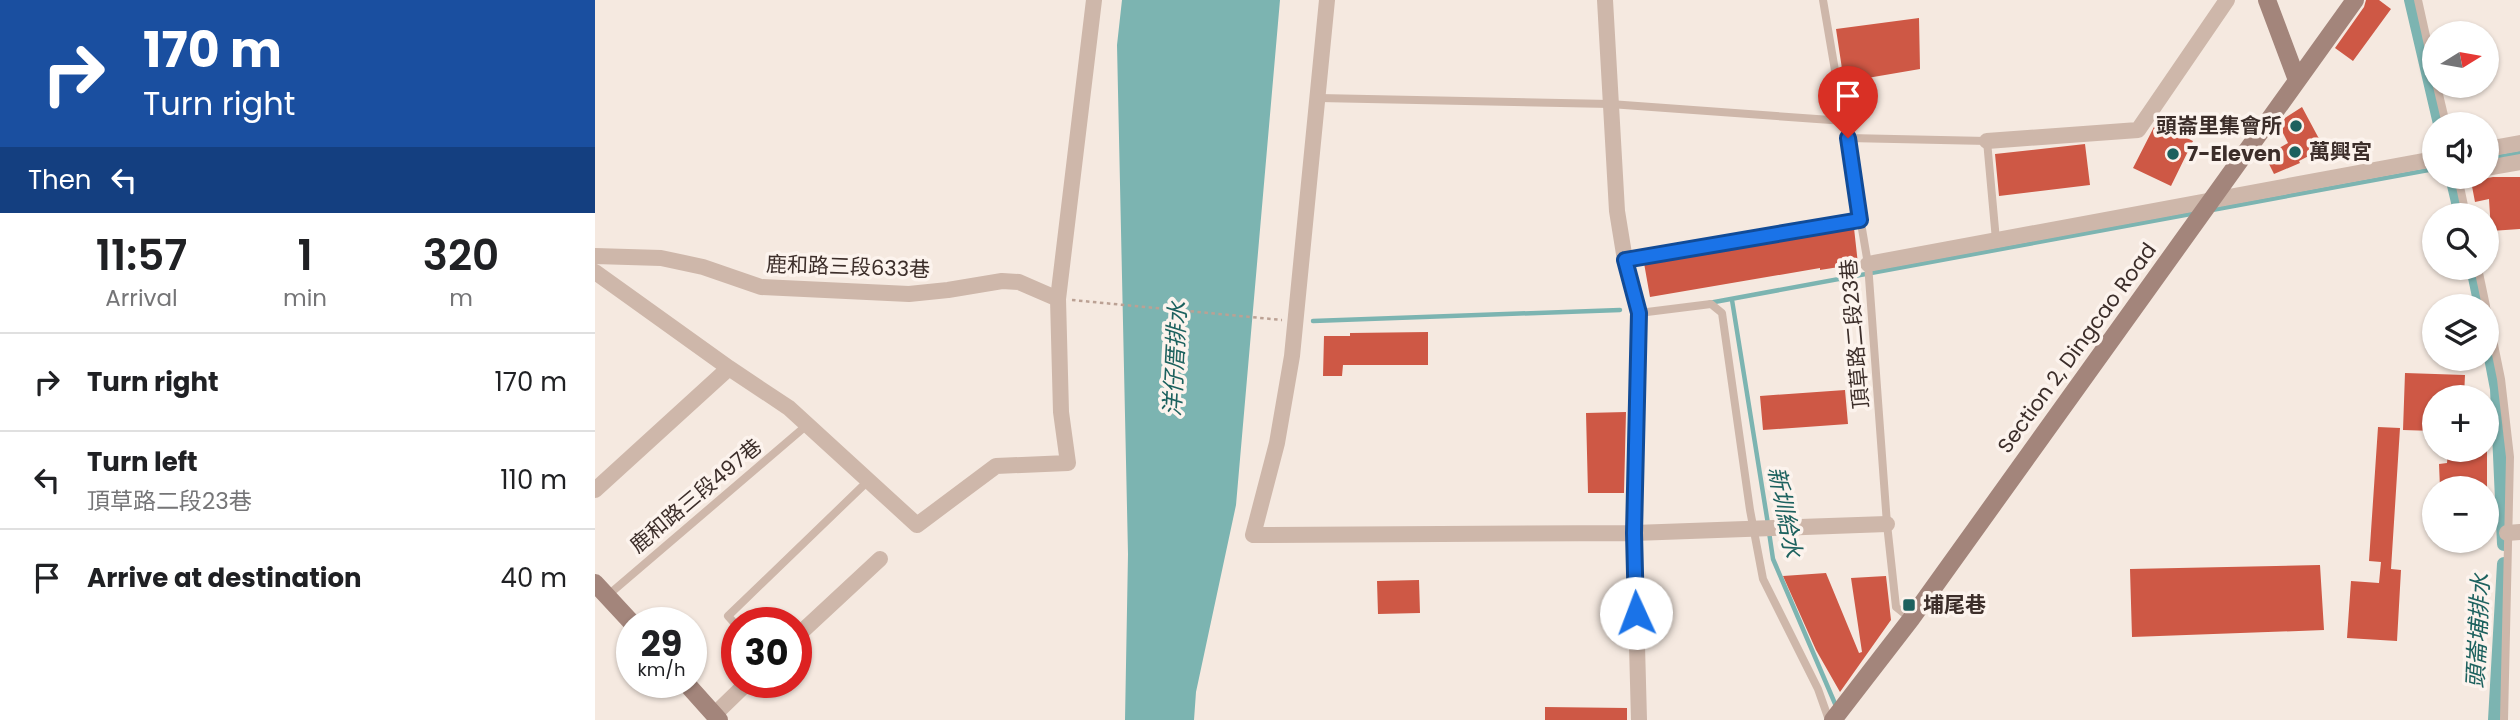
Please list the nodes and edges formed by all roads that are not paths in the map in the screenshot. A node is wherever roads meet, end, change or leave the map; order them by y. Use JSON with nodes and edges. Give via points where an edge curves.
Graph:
{"nodes":[{"id":1,"x":1094,"y":0,"type":"edge"},
{"id":2,"x":1327,"y":0,"type":"edge"},
{"id":3,"x":1605,"y":0,"type":"edge"},
{"id":4,"x":1823,"y":0,"type":"edge"},
{"id":5,"x":2227,"y":0,"type":"edge"},
{"id":6,"x":2267,"y":0,"type":"edge"},
{"id":7,"x":2355,"y":0,"type":"edge"},
{"id":8,"x":2419,"y":0,"type":"edge"},
{"id":9,"x":2423,"y":21,"type":"edge"},
{"id":10,"x":2297,"y":80,"type":"junction"},
{"id":11,"x":1318,"y":99,"type":"junction"},
{"id":12,"x":1610,"y":104,"type":"junction"},
{"id":13,"x":1845,"y":121,"type":"junction"},
{"id":14,"x":1848,"y":138,"type":"junction"},
{"id":15,"x":1987,"y":141,"type":"junction"},
{"id":16,"x":2520,"y":143,"type":"edge"},
{"id":17,"x":2499,"y":147,"type":"edge"},
{"id":18,"x":2422,"y":161,"type":"edge"},
{"id":19,"x":2520,"y":162,"type":"edge"},
{"id":20,"x":2499,"y":166,"type":"edge"},
{"id":21,"x":2211,"y":201,"type":"junction"},
{"id":22,"x":1860,"y":220,"type":"junction"},
{"id":23,"x":1996,"y":240,"type":"junction"},
{"id":24,"x":595,"y":256,"type":"edge"},
{"id":25,"x":1625,"y":260,"type":"junction"},
{"id":26,"x":1868,"y":264,"type":"junction"},
{"id":27,"x":595,"y":272,"type":"edge"},
{"id":28,"x":1058,"y":299,"type":"junction"},
{"id":29,"x":1639,"y":313,"type":"junction"},
{"id":30,"x":729,"y":368,"type":"junction"},
{"id":31,"x":2499,"y":370,"type":"edge"},
{"id":32,"x":808,"y":424,"type":"junction"},
{"id":33,"x":870,"y":480,"type":"junction"},
{"id":34,"x":595,"y":490,"type":"edge"},
{"id":35,"x":1887,"y":524,"type":"junction"},
{"id":36,"x":1753,"y":530,"type":"junction"},
{"id":37,"x":2514,"y":532,"type":"edge"},
{"id":38,"x":1634,"y":533,"type":"junction"},
{"id":39,"x":880,"y":559,"type":"dead end"},
{"id":40,"x":601,"y":590,"type":"edge"},
{"id":41,"x":617,"y":607,"type":"edge"},
{"id":42,"x":736,"y":607,"type":"edge"},
{"id":43,"x":1910,"y":619,"type":"junction"},
{"id":44,"x":812,"y":622,"type":"edge"},
{"id":45,"x":699,"y":698,"type":"edge"},
{"id":46,"x":733,"y":698,"type":"edge"},
{"id":47,"x":716,"y":717,"type":"edge"},
{"id":48,"x":1839,"y":717,"type":"edge"},
{"id":49,"x":1639,"y":720,"type":"edge"},
{"id":50,"x":2504,"y":720,"type":"edge"}],
"edges":[{"from":1,"to":28,"type":"street"},
{"from":2,"to":11,"type":"street"},
{"from":3,"to":12,"type":"street"},
{"from":4,"to":13,"type":"lane","name":"頂草路二段23巷"},
{"from":5,"to":15,"type":"street","via":[[2138,130]]},
{"from":6,"to":10,"type":"street"},
{"from":7,"to":10,"type":"street","name":"Section 2, Dingcao Road"},
{"from":8,"to":9,"type":"lane"},
{"from":10,"to":21,"type":"street","name":"Section 2, Dingcao Road"},
{"from":11,"to":12,"type":"lane"},
{"from":11,"to":38,"type":"street","via":[[1292,356],[1277,443],[1253,534]]},
{"from":12,"to":13,"type":"lane"},
{"from":12,"to":25,"type":"street"},
{"from":13,"to":14,"type":"lane","name":"頂草路二段23巷"},
{"from":14,"to":15,"type":"lane"},
{"from":14,"to":22,"type":"lane","name":"頂草路二段23巷"},
{"from":15,"to":23,"type":"lane"},
{"from":16,"to":17,"type":"street"},
{"from":18,"to":21,"type":"street"},
{"from":19,"to":20,"type":"street"},
{"from":21,"to":23,"type":"street"},
{"from":21,"to":43,"type":"street","name":"Section 2, Dingcao Road"},
{"from":22,"to":25,"type":"lane"},
{"from":22,"to":26,"type":"lane","name":"頂草路二段23巷"},
{"from":23,"to":26,"type":"street"},
{"from":24,"to":28,"type":"street","name":"鹿和路三段633巷","via":[[661,258],[761,287],[909,294],[1002,281],[1019,282]]},
{"from":25,"to":29,"type":"street"},
{"from":26,"to":35,"type":"lane","name":"頂草路二段23巷"},
{"from":27,"to":30,"type":"street"},
{"from":28,"to":33,"type":"street","via":[[1061,412],[1068,463],[996,466],[917,525]]},
{"from":29,"to":36,"type":"lane","via":[[1711,304],[1722,313]]},
{"from":29,"to":38,"type":"street"},
{"from":30,"to":32,"type":"street"},
{"from":30,"to":34,"type":"street"},
{"from":31,"to":37,"type":"lane"},
{"from":32,"to":33,"type":"street"},
{"from":32,"to":40,"type":"lane","name":"鹿和路三段497巷"},
{"from":33,"to":42,"type":"lane"},
{"from":35,"to":36,"type":"street"},
{"from":35,"to":43,"type":"lane","name":"頂草路二段23巷","via":[[1896,607]]},
{"from":36,"to":38,"type":"street"},
{"from":36,"to":48,"type":"lane","via":[[1763,579],[1818,690]]},
{"from":37,"to":50,"type":"lane"},
{"from":38,"to":49,"type":"street"},
{"from":39,"to":44,"type":"street"},
{"from":40,"to":41,"type":"street"},
{"from":43,"to":48,"type":"street","name":"Section 2, Dingcao Road"},
{"from":45,"to":47,"type":"street"},
{"from":46,"to":47,"type":"street"}]}
